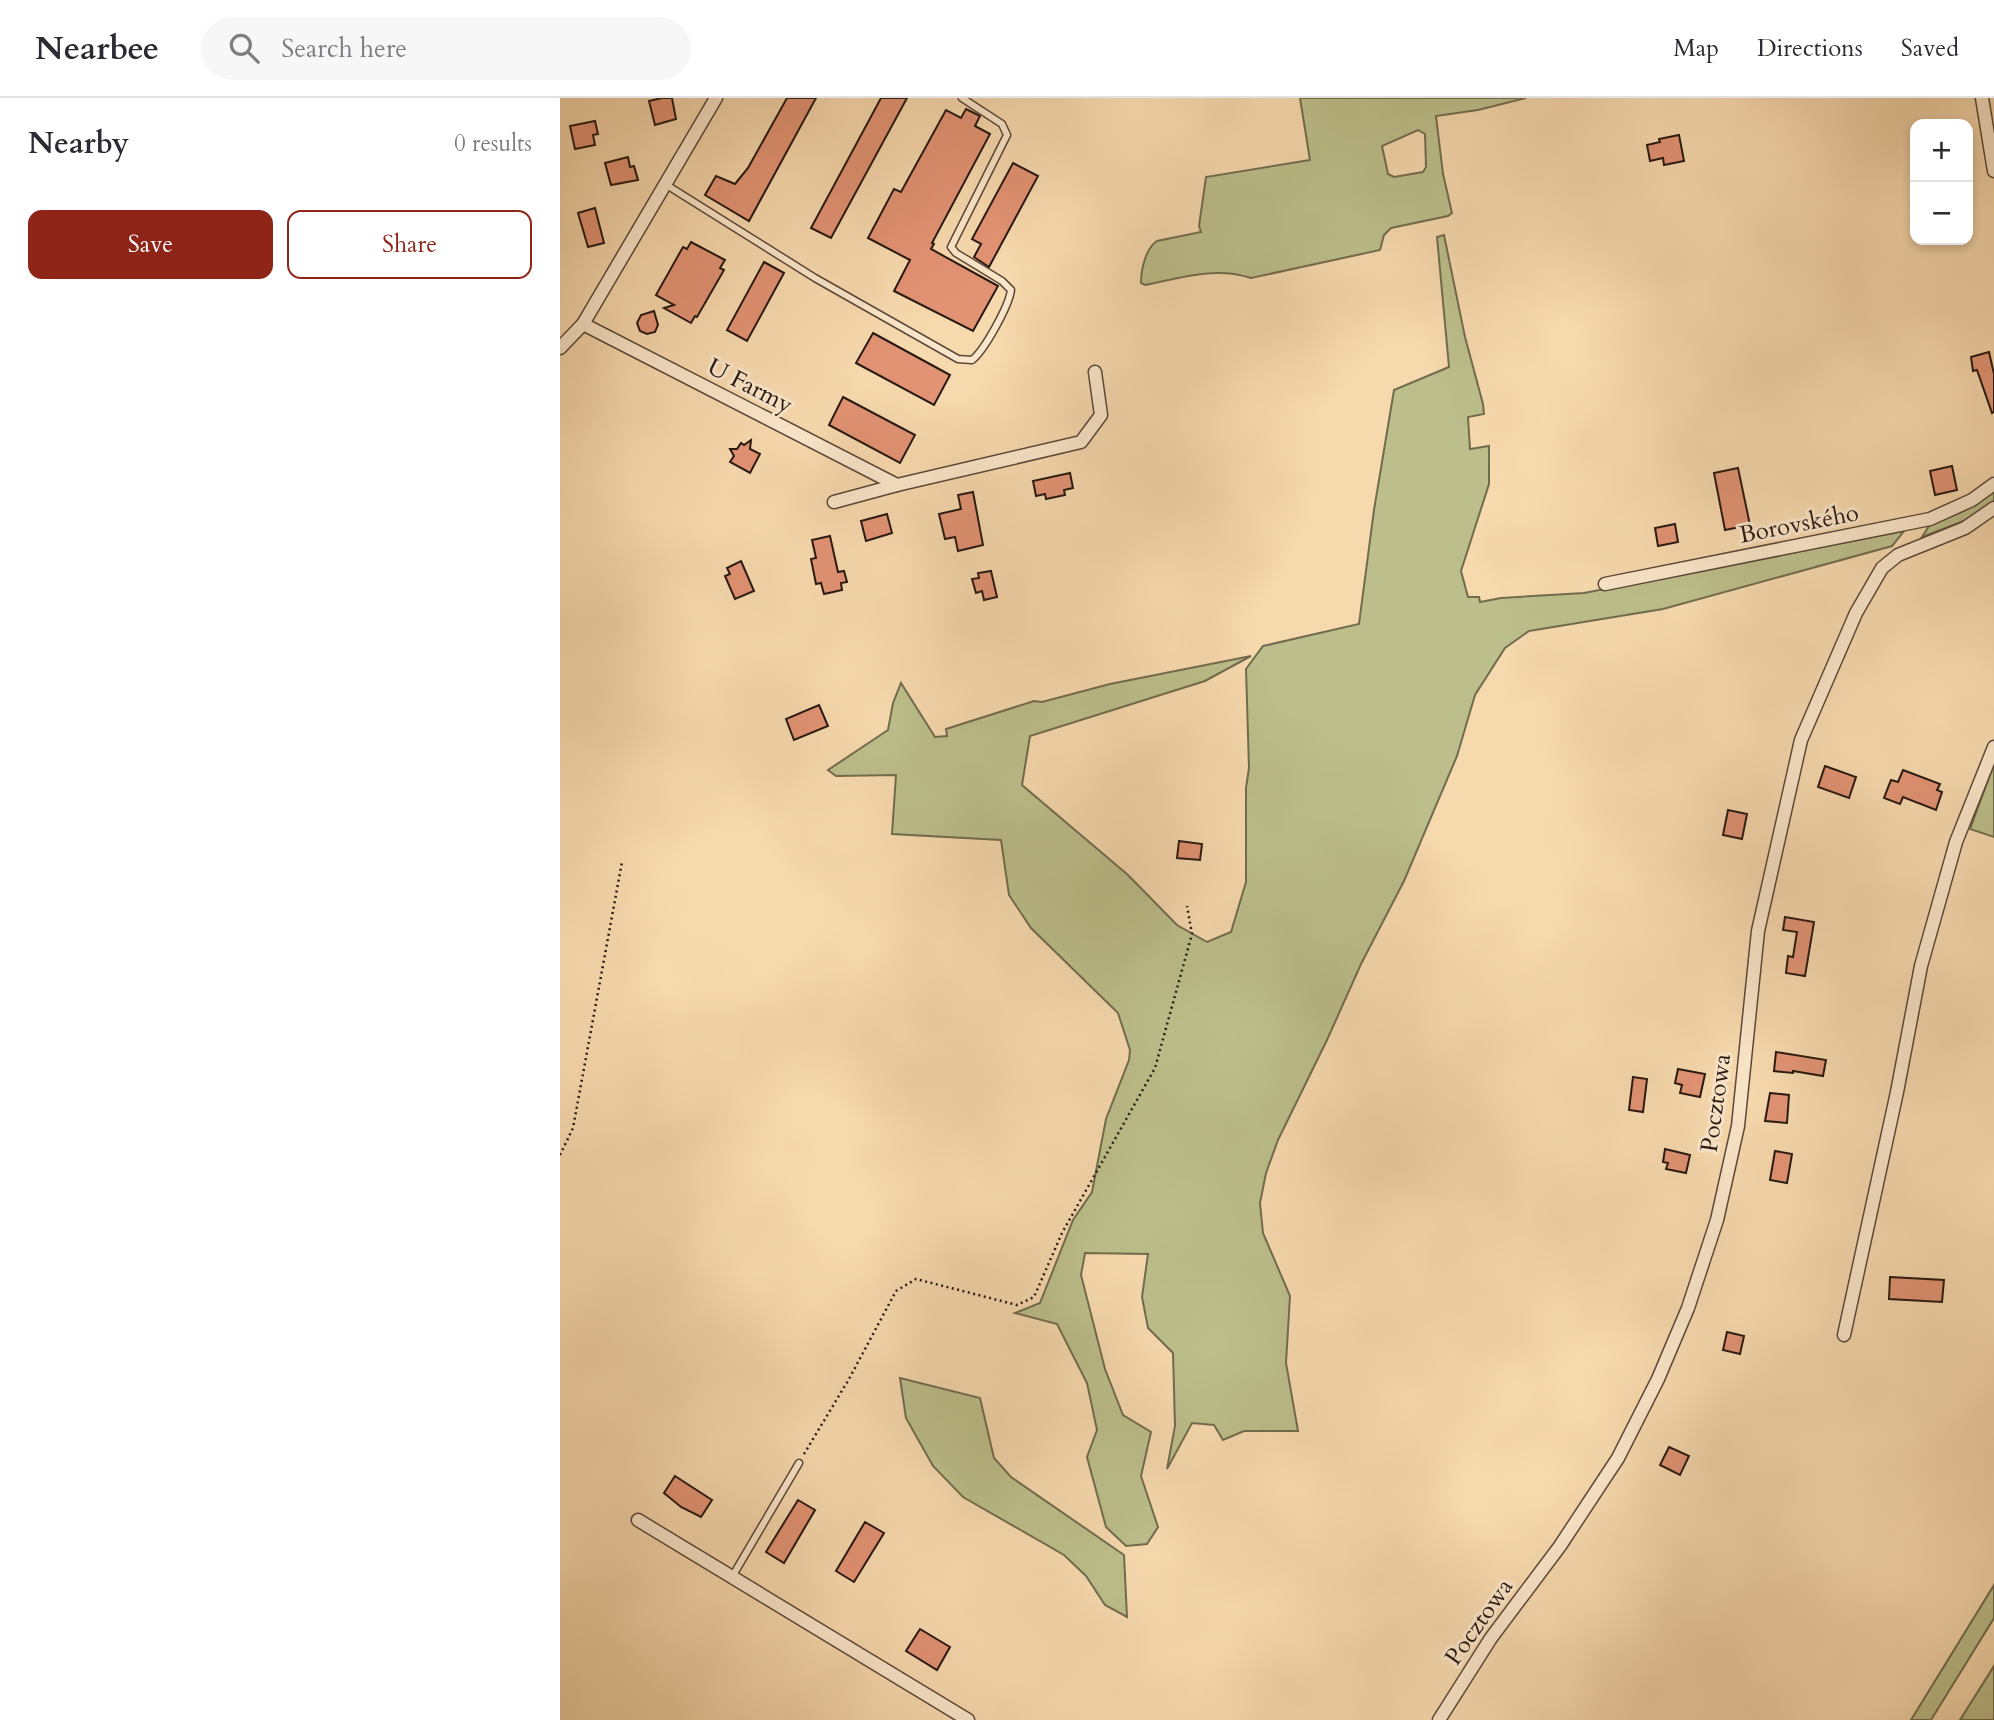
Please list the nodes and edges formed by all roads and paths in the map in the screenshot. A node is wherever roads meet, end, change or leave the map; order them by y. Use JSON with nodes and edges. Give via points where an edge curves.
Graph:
{"nodes":[{"id":1,"x":716,"y":98,"type":"edge"},
{"id":2,"x":962,"y":98,"type":"edge"},
{"id":3,"x":1982,"y":98,"type":"edge"},
{"id":4,"x":1994,"y":171,"type":"edge"},
{"id":5,"x":665,"y":184,"type":"junction"},
{"id":6,"x":583,"y":324,"type":"junction"},
{"id":7,"x":560,"y":348,"type":"edge"},
{"id":8,"x":1095,"y":372,"type":"dead end"},
{"id":9,"x":1994,"y":484,"type":"edge"},
{"id":10,"x":897,"y":485,"type":"junction"},
{"id":11,"x":834,"y":502,"type":"dead end"},
{"id":12,"x":1994,"y":508,"type":"edge"},
{"id":13,"x":1605,"y":584,"type":"dead end"},
{"id":14,"x":1994,"y":747,"type":"edge"},
{"id":15,"x":622,"y":862,"type":"dead end"},
{"id":16,"x":1187,"y":906,"type":"dead end"},
{"id":17,"x":560,"y":1155,"type":"edge"},
{"id":18,"x":1844,"y":1335,"type":"dead end"},
{"id":19,"x":799,"y":1462,"type":"joint"},
{"id":20,"x":638,"y":1520,"type":"dead end"},
{"id":21,"x":732,"y":1577,"type":"junction"},
{"id":22,"x":968,"y":1720,"type":"edge"},
{"id":23,"x":1439,"y":1720,"type":"edge"}],
"edges":[{"from":1,"to":5,"type":"street"},
{"from":2,"to":5,"type":"lane","via":[[1002,124],[1007,135],[951,247],[1011,290],[972,360],[958,359],[815,278]]},
{"from":3,"to":4,"type":"street"},
{"from":5,"to":6,"type":"street"},
{"from":6,"to":7,"type":"street"},
{"from":6,"to":10,"type":"street","name":"U Farmy"},
{"from":8,"to":10,"type":"street","via":[[1101,415],[1081,442]]},
{"from":9,"to":13,"type":"street","name":"Borovského","via":[[1930,519]]},
{"from":10,"to":11,"type":"street"},
{"from":12,"to":23,"type":"street","name":"Pocztowa","via":[[1965,528],[1898,555],[1882,568],[1856,613],[1801,740],[1758,931],[1738,1126],[1717,1220],[1688,1308],[1618,1458]]},
{"from":14,"to":18,"type":"street","via":[[1956,842],[1921,966]]},
{"from":15,"to":17,"type":"path","via":[[572,1128]]},
{"from":16,"to":19,"type":"path","via":[[1192,934],[1155,1068],[1068,1221],[1034,1297],[1017,1305],[916,1279],[896,1291]]},
{"from":19,"to":21,"type":"lane"},
{"from":20,"to":21,"type":"street"},
{"from":21,"to":22,"type":"street"}]}
